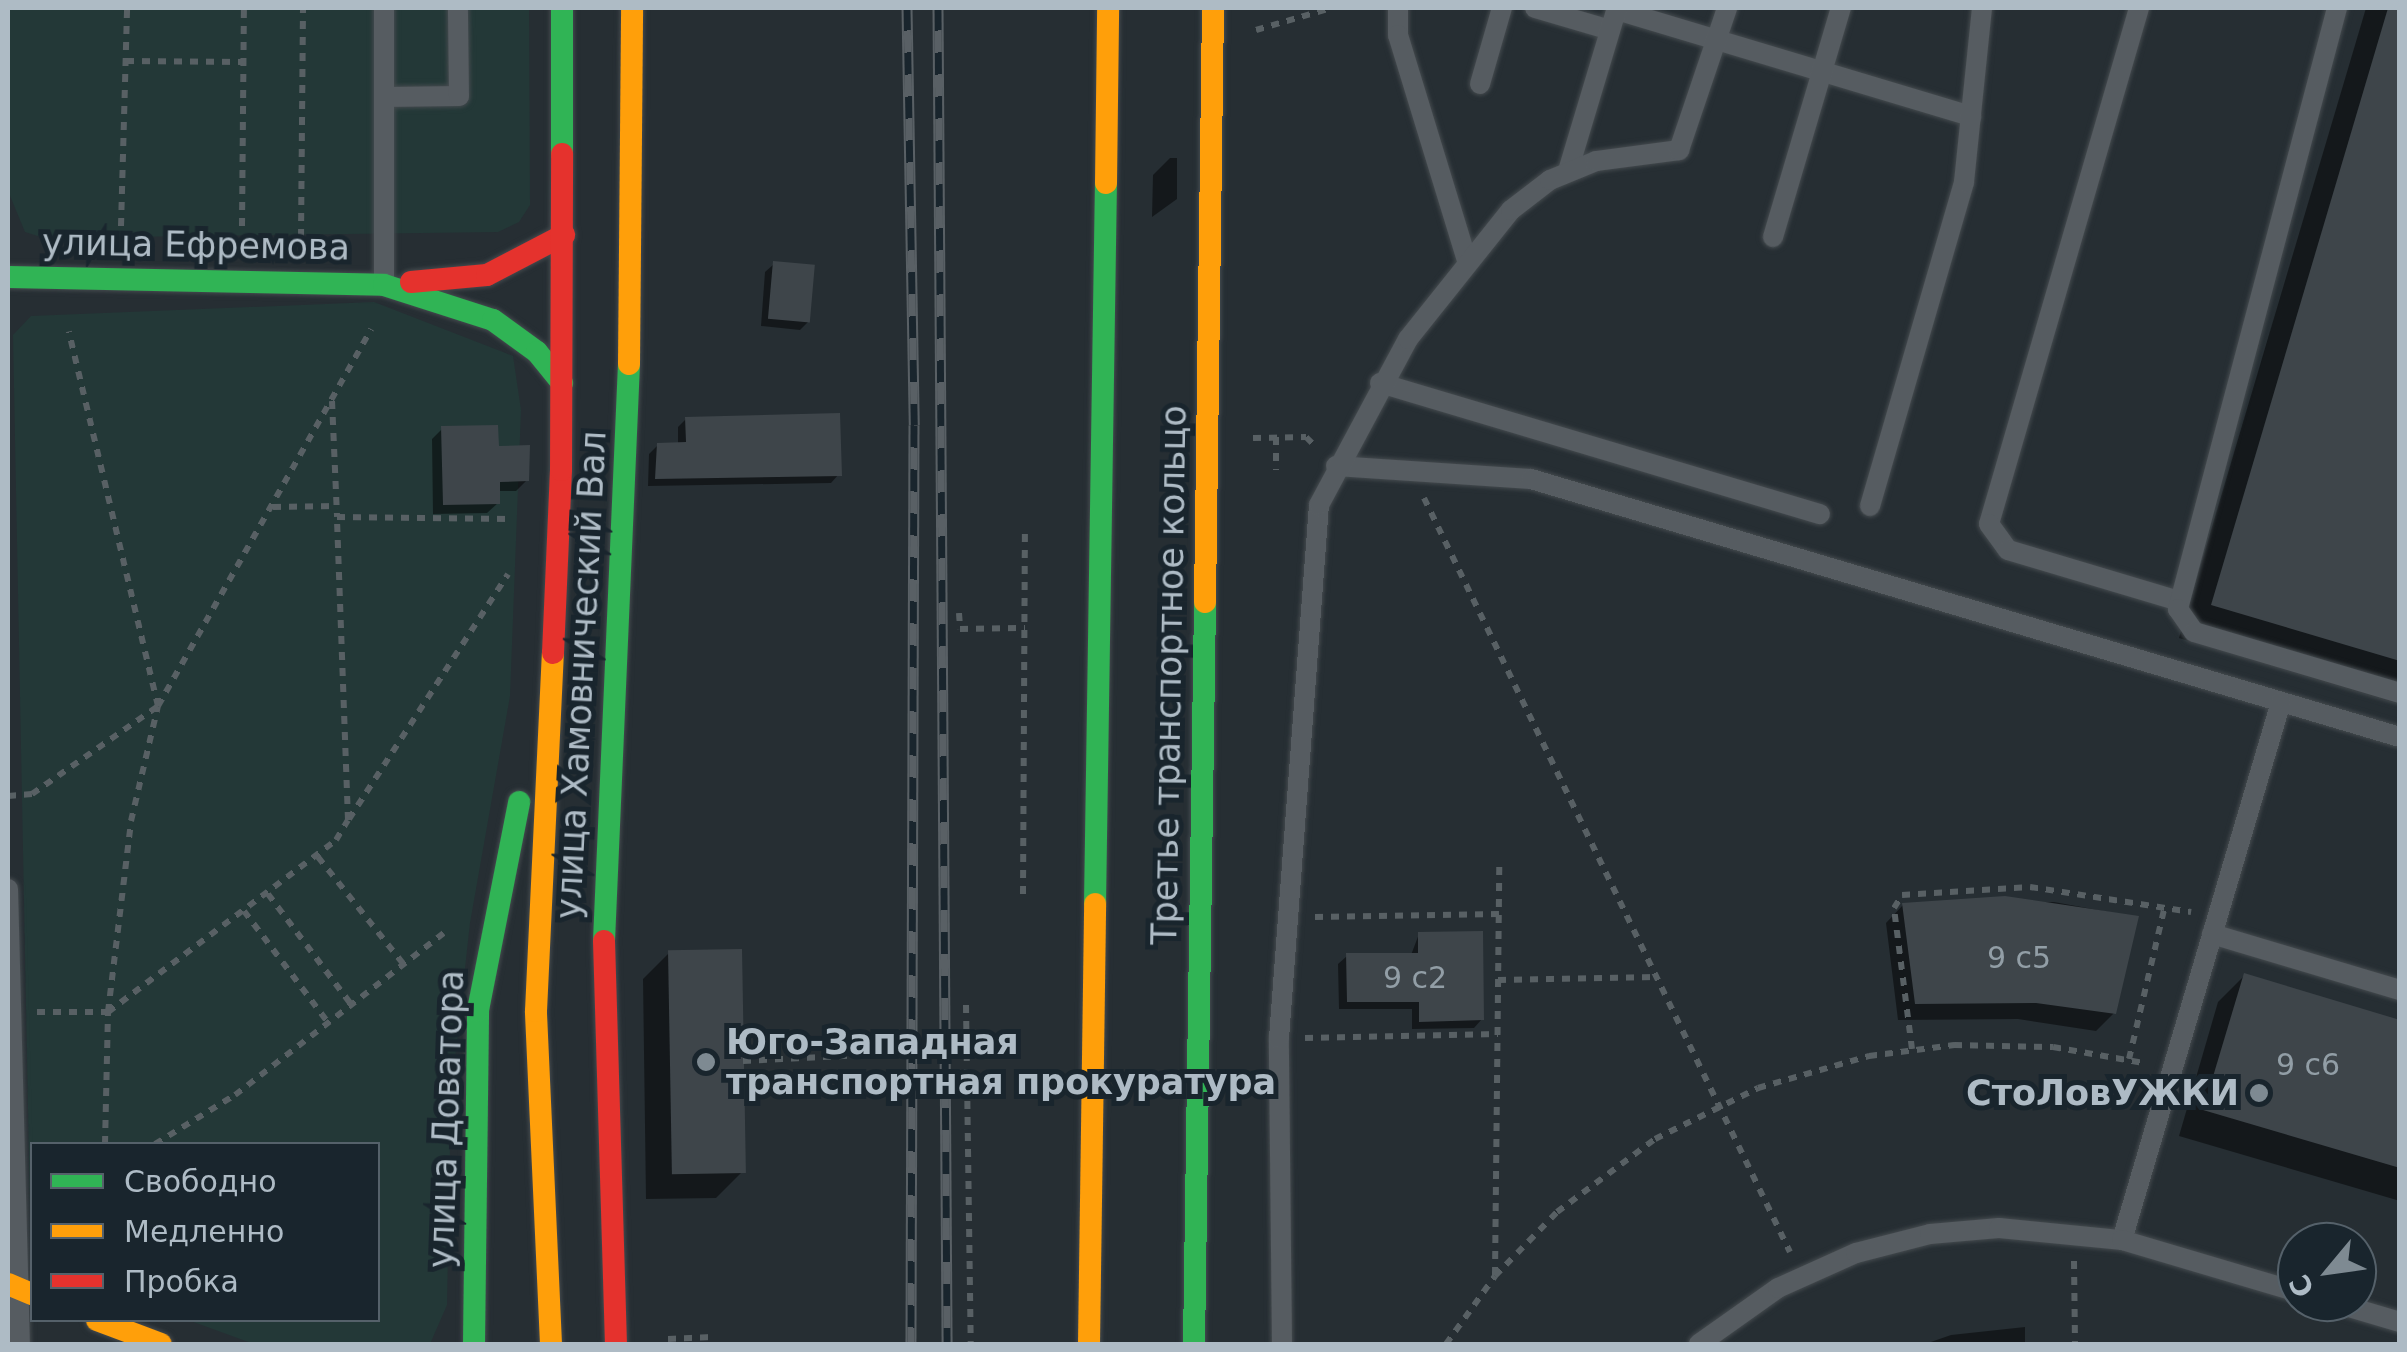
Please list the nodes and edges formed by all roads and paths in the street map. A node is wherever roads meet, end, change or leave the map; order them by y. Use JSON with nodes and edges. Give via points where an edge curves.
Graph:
{"nodes":[{"id":1,"x":127,"y":8,"type":"edge"},
{"id":2,"x":244,"y":8,"type":"edge"},
{"id":3,"x":302,"y":8,"type":"edge"},
{"id":4,"x":384,"y":8,"type":"edge"},
{"id":5,"x":458,"y":8,"type":"edge"},
{"id":6,"x":562,"y":8,"type":"edge"},
{"id":7,"x":632,"y":8,"type":"edge"},
{"id":8,"x":1108,"y":8,"type":"edge"},
{"id":9,"x":1213,"y":8,"type":"edge"},
{"id":10,"x":1398,"y":8,"type":"edge"},
{"id":11,"x":1502,"y":8,"type":"edge"},
{"id":12,"x":1535,"y":8,"type":"edge"},
{"id":13,"x":1727,"y":8,"type":"edge"},
{"id":14,"x":1841,"y":8,"type":"edge"},
{"id":15,"x":1982,"y":8,"type":"edge"},
{"id":16,"x":2139,"y":8,"type":"edge"},
{"id":17,"x":2337,"y":8,"type":"edge"},
{"id":18,"x":1615,"y":16,"type":"edge"},
{"id":19,"x":1237,"y":25,"type":"dead end"},
{"id":20,"x":1717,"y":40,"type":"junction"},
{"id":21,"x":126,"y":61,"type":"junction"},
{"id":22,"x":244,"y":62,"type":"junction"},
{"id":23,"x":1822,"y":72,"type":"junction"},
{"id":24,"x":1480,"y":84,"type":"dead end"},
{"id":25,"x":386,"y":97,"type":"junction"},
{"id":26,"x":1971,"y":116,"type":"junction"},
{"id":27,"x":1568,"y":171,"type":"junction"},
{"id":28,"x":633,"y":205,"type":"junction"},
{"id":29,"x":1210,"y":216,"type":"junction"},
{"id":30,"x":121,"y":226,"type":"dead end"},
{"id":31,"x":242,"y":226,"type":"dead end"},
{"id":32,"x":564,"y":235,"type":"junction"},
{"id":33,"x":1774,"y":236,"type":"dead end"},
{"id":34,"x":1467,"y":261,"type":"junction"},
{"id":35,"x":564,"y":274,"type":"junction"},
{"id":36,"x":8,"y":276,"type":"edge"},
{"id":37,"x":301,"y":279,"type":"junction"},
{"id":38,"x":384,"y":285,"type":"junction"},
{"id":39,"x":427,"y":296,"type":"junction"},
{"id":40,"x":379,"y":315,"type":"dead end"},
{"id":41,"x":69,"y":331,"type":"dead end"},
{"id":42,"x":1380,"y":382,"type":"junction"},
{"id":43,"x":562,"y":383,"type":"junction"},
{"id":44,"x":332,"y":401,"type":"junction"},
{"id":45,"x":1276,"y":438,"type":"dead end"},
{"id":46,"x":1336,"y":466,"type":"junction"},
{"id":47,"x":1276,"y":470,"type":"dead end"},
{"id":48,"x":1410,"y":470,"type":"junction"},
{"id":49,"x":337,"y":506,"type":"junction"},
{"id":50,"x":1870,"y":506,"type":"dead end"},
{"id":51,"x":272,"y":507,"type":"junction"},
{"id":52,"x":1820,"y":514,"type":"dead end"},
{"id":53,"x":337,"y":517,"type":"junction"},
{"id":54,"x":510,"y":519,"type":"dead end"},
{"id":55,"x":1026,"y":534,"type":"dead end"},
{"id":56,"x":508,"y":574,"type":"dead end"},
{"id":57,"x":2178,"y":601,"type":"junction"},
{"id":58,"x":959,"y":613,"type":"dead end"},
{"id":59,"x":1025,"y":628,"type":"junction"},
{"id":60,"x":551,"y":663,"type":"junction"},
{"id":61,"x":2400,"y":693,"type":"edge"},
{"id":62,"x":2281,"y":702,"type":"junction"},
{"id":63,"x":158,"y":706,"type":"junction"},
{"id":64,"x":2400,"y":737,"type":"edge"},
{"id":65,"x":8,"y":796,"type":"edge"},
{"id":66,"x":348,"y":820,"type":"junction"},
{"id":67,"x":318,"y":857,"type":"junction"},
{"id":68,"x":1499,"y":861,"type":"dead end"},
{"id":69,"x":8,"y":889,"type":"edge"},
{"id":70,"x":268,"y":894,"type":"junction"},
{"id":71,"x":1023,"y":894,"type":"dead end"},
{"id":72,"x":2165,"y":906,"type":"junction"},
{"id":73,"x":244,"y":911,"type":"junction"},
{"id":74,"x":1499,"y":914,"type":"junction"},
{"id":75,"x":1292,"y":918,"type":"junction"},
{"id":76,"x":458,"y":920,"type":"dead end"},
{"id":77,"x":2214,"y":927,"type":"junction"},
{"id":78,"x":405,"y":966,"type":"junction"},
{"id":79,"x":1656,"y":977,"type":"junction"},
{"id":80,"x":1498,"y":980,"type":"junction"},
{"id":81,"x":2400,"y":990,"type":"edge"},
{"id":82,"x":966,"y":1005,"type":"dead end"},
{"id":83,"x":353,"y":1007,"type":"junction"},
{"id":84,"x":47,"y":1012,"type":"dead end"},
{"id":85,"x":108,"y":1012,"type":"junction"},
{"id":86,"x":330,"y":1025,"type":"junction"},
{"id":87,"x":1498,"y":1034,"type":"junction"},
{"id":88,"x":1279,"y":1038,"type":"junction"},
{"id":89,"x":1912,"y":1049,"type":"junction"},
{"id":90,"x":884,"y":1054,"type":"dead end"},
{"id":91,"x":2129,"y":1059,"type":"junction"},
{"id":92,"x":743,"y":1061,"type":"dead end"},
{"id":93,"x":2172,"y":1070,"type":"junction"},
{"id":94,"x":1719,"y":1104,"type":"junction"},
{"id":95,"x":105,"y":1142,"type":"edge"},
{"id":96,"x":158,"y":1142,"type":"edge"},
{"id":97,"x":2074,"y":1232,"type":"junction"},
{"id":98,"x":2122,"y":1240,"type":"junction"},
{"id":99,"x":1495,"y":1276,"type":"junction"},
{"id":100,"x":1801,"y":1276,"type":"junction"},
{"id":101,"x":2277,"y":1286,"type":"edge"},
{"id":102,"x":19,"y":1289,"type":"edge"},
{"id":103,"x":102,"y":1322,"type":"edge"},
{"id":104,"x":712,"y":1337,"type":"dead end"},
{"id":105,"x":668,"y":1339,"type":"dead end"},
{"id":106,"x":20,"y":1344,"type":"edge"},
{"id":107,"x":161,"y":1344,"type":"edge"},
{"id":108,"x":474,"y":1344,"type":"edge"},
{"id":109,"x":551,"y":1344,"type":"edge"},
{"id":110,"x":616,"y":1344,"type":"edge"},
{"id":111,"x":970,"y":1344,"type":"edge"},
{"id":112,"x":1089,"y":1344,"type":"edge"},
{"id":113,"x":1194,"y":1344,"type":"edge"},
{"id":114,"x":1282,"y":1344,"type":"edge"},
{"id":115,"x":1446,"y":1344,"type":"edge"},
{"id":116,"x":1698,"y":1344,"type":"edge"},
{"id":117,"x":2074,"y":1344,"type":"edge"}],
"edges":[{"from":1,"to":21,"type":"path"},
{"from":2,"to":22,"type":"path"},
{"from":3,"to":37,"type":"path"},
{"from":4,"to":25,"type":"lane"},
{"from":5,"to":25,"type":"lane","via":[[460,96]]},
{"from":6,"to":32,"type":"main road","name":"улица Хамовнический Вал"},
{"from":7,"to":28,"type":"main road","name":"улица Хамовнический Вал"},
{"from":8,"to":112,"type":"main road","name":"Третье транспортное кольцо"},
{"from":9,"to":29,"type":"main road","name":"Третье транспортное кольцо","bridge":true},
{"from":10,"to":34,"type":"lane","via":[[1398,35]]},
{"from":11,"to":24,"type":"lane"},
{"from":12,"to":18,"type":"lane"},
{"from":13,"to":20,"type":"lane"},
{"from":14,"to":23,"type":"lane"},
{"from":15,"to":26,"type":"lane"},
{"from":16,"to":57,"type":"lane","via":[[1989,524],[2008,550]]},
{"from":17,"to":57,"type":"lane"},
{"from":18,"to":20,"type":"lane"},
{"from":18,"to":27,"type":"lane"},
{"from":19,"to":29,"type":"main road","bridge":true},
{"from":20,"to":23,"type":"lane"},
{"from":20,"to":27,"type":"lane","via":[[1679,150]]},
{"from":21,"to":22,"type":"path"},
{"from":21,"to":30,"type":"path"},
{"from":22,"to":31,"type":"path"},
{"from":23,"to":26,"type":"lane"},
{"from":23,"to":33,"type":"lane"},
{"from":25,"to":38,"type":"lane"},
{"from":26,"to":50,"type":"lane","via":[[1964,182]]},
{"from":27,"to":34,"type":"lane","via":[[1511,210]]},
{"from":28,"to":35,"type":"main road","name":"улица Ефремова"},
{"from":28,"to":110,"type":"main road","name":"улица Хамовнический Вал","via":[[601,1008]]},
{"from":29,"to":113,"type":"main road","name":"Третье транспортное кольцо","bridge":true},
{"from":32,"to":35,"type":"main road","name":"улица Хамовнический Вал"},
{"from":32,"to":38,"type":"main road","name":"улица Ефремова","via":[[486,276]]},
{"from":34,"to":42,"type":"lane"},
{"from":35,"to":39,"type":"main road","name":"улица Ефремова","via":[[527,288]]},
{"from":35,"to":43,"type":"main road","name":"улица Хамовнический Вал"},
{"from":36,"to":37,"type":"main road","name":"улица Ефремова"},
{"from":37,"to":38,"type":"main road","name":"улица Ефремова"},
{"from":38,"to":39,"type":"main road","name":"улица Ефремова"},
{"from":39,"to":43,"type":"main road","name":"улица Ефремова","via":[[493,320],[537,352]]},
{"from":40,"to":44,"type":"path"},
{"from":41,"to":63,"type":"path"},
{"from":42,"to":46,"type":"lane"},
{"from":42,"to":52,"type":"lane"},
{"from":43,"to":60,"type":"main road","name":"улица Хамовнический Вал"},
{"from":44,"to":49,"type":"path"},
{"from":44,"to":51,"type":"path"},
{"from":45,"to":47,"type":"path"},
{"from":46,"to":48,"type":"lane"},
{"from":46,"to":75,"type":"lane","via":[[1315,524]]},
{"from":48,"to":62,"type":"lane","via":[[1531,478]]},
{"from":48,"to":79,"type":"path"},
{"from":49,"to":51,"type":"path"},
{"from":49,"to":53,"type":"path"},
{"from":51,"to":63,"type":"path"},
{"from":53,"to":54,"type":"path"},
{"from":53,"to":66,"type":"path"},
{"from":55,"to":59,"type":"path"},
{"from":56,"to":66,"type":"path"},
{"from":57,"to":61,"type":"lane","via":[[2180,617],[2194,632]]},
{"from":58,"to":59,"type":"path","via":[[960,629]]},
{"from":59,"to":71,"type":"path"},
{"from":60,"to":108,"type":"main road","name":"улица Доватора","via":[[478,1010]]},
{"from":60,"to":109,"type":"main road","name":"улица Хамовнический Вал","via":[[536,1011]]},
{"from":62,"to":64,"type":"lane"},
{"from":62,"to":77,"type":"lane"},
{"from":63,"to":65,"type":"path","via":[[32,794]]},
{"from":63,"to":85,"type":"path","via":[[131,820]]},
{"from":66,"to":67,"type":"path"},
{"from":67,"to":70,"type":"path"},
{"from":67,"to":78,"type":"path"},
{"from":68,"to":74,"type":"path"},
{"from":69,"to":102,"type":"lane"},
{"from":70,"to":73,"type":"path"},
{"from":70,"to":83,"type":"path"},
{"from":72,"to":77,"type":"path"},
{"from":72,"to":89,"type":"path","via":[[2030,888],[1902,895],[1894,908]]},
{"from":72,"to":91,"type":"path"},
{"from":73,"to":85,"type":"path"},
{"from":73,"to":86,"type":"path"},
{"from":74,"to":75,"type":"path"},
{"from":74,"to":80,"type":"path"},
{"from":75,"to":88,"type":"lane"},
{"from":76,"to":78,"type":"path"},
{"from":77,"to":81,"type":"lane"},
{"from":77,"to":93,"type":"lane"},
{"from":78,"to":83,"type":"path"},
{"from":79,"to":80,"type":"path"},
{"from":79,"to":94,"type":"path"},
{"from":80,"to":87,"type":"path"},
{"from":82,"to":111,"type":"path"},
{"from":83,"to":86,"type":"path"},
{"from":84,"to":85,"type":"path"},
{"from":85,"to":95,"type":"path"},
{"from":86,"to":96,"type":"path"},
{"from":87,"to":88,"type":"path"},
{"from":87,"to":99,"type":"path"},
{"from":88,"to":114,"type":"lane"},
{"from":89,"to":91,"type":"path","via":[[2007,1044]]},
{"from":89,"to":94,"type":"path","via":[[1808,1071]]},
{"from":90,"to":92,"type":"path"},
{"from":91,"to":93,"type":"path"},
{"from":93,"to":98,"type":"lane"},
{"from":94,"to":99,"type":"path","via":[[1605,1173]]},
{"from":94,"to":100,"type":"path"},
{"from":97,"to":98,"type":"lane"},
{"from":97,"to":100,"type":"lane","via":[[1999,1228],[1930,1234]]},
{"from":97,"to":117,"type":"path"},
{"from":98,"to":101,"type":"lane"},
{"from":99,"to":115,"type":"path"},
{"from":100,"to":116,"type":"lane"},
{"from":102,"to":106,"type":"lane"},
{"from":103,"to":107,"type":"main road"},
{"from":104,"to":105,"type":"path"}]}
